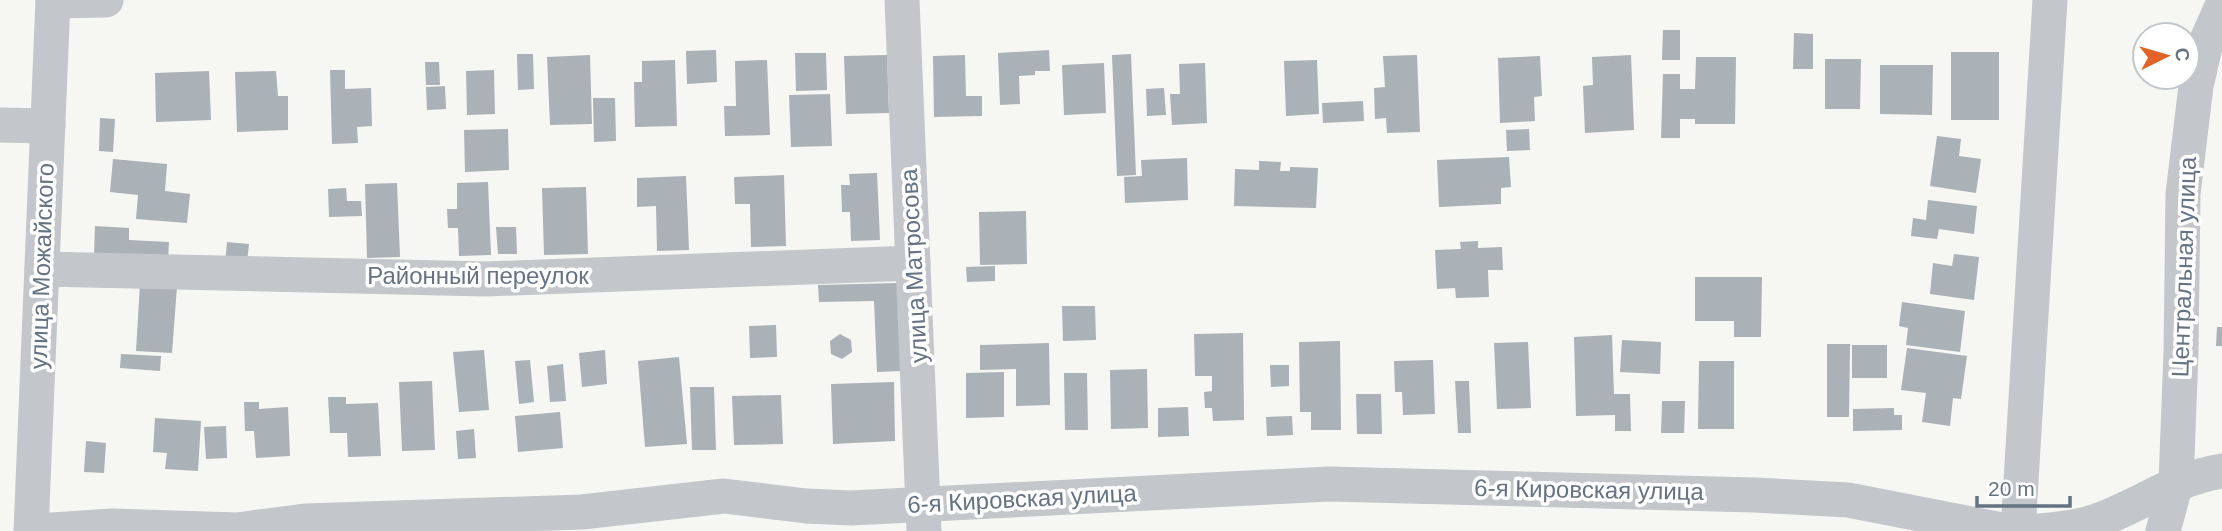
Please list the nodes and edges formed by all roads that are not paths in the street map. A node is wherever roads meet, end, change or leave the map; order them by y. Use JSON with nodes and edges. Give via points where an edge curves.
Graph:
{"nodes":[{"id":1,"x":106,"y":0,"type":"edge"},
{"id":2,"x":902,"y":0,"type":"edge"},
{"id":3,"x":2050,"y":0,"type":"edge"},
{"id":4,"x":53,"y":1,"type":"edge"},
{"id":5,"x":2222,"y":6,"type":"edge"},
{"id":6,"x":0,"y":125,"type":"edge"},
{"id":7,"x":48,"y":126,"type":"junction"},
{"id":8,"x":913,"y":263,"type":"junction"},
{"id":9,"x":42,"y":269,"type":"junction"},
{"id":10,"x":2222,"y":471,"type":"edge"},
{"id":11,"x":2176,"y":483,"type":"junction"},
{"id":12,"x":924,"y":517,"type":"edge"},
{"id":13,"x":31,"y":531,"type":"edge"},
{"id":14,"x":37,"y":531,"type":"edge"},
{"id":15,"x":2007,"y":531,"type":"edge"},
{"id":16,"x":2018,"y":531,"type":"edge"},
{"id":17,"x":2039,"y":531,"type":"edge"},
{"id":18,"x":2163,"y":531,"type":"edge"}],
"edges":[{"from":1,"to":4,"type":"street"},
{"from":2,"to":8,"type":"street","name":"улица Матросова"},
{"from":3,"to":16,"type":"street"},
{"from":4,"to":7,"type":"street","name":"улица Можайского"},
{"from":5,"to":11,"type":"street","name":"Центральная улица","via":[[2206,42],[2196,86],[2183,194]]},
{"from":6,"to":7,"type":"street"},
{"from":7,"to":9,"type":"street","name":"улица Можайского"},
{"from":8,"to":9,"type":"street","name":"Районный переулок","via":[[486,279]]},
{"from":8,"to":12,"type":"street","name":"улица Матросова"},
{"from":9,"to":13,"type":"street","name":"улица Можайского"},
{"from":10,"to":11,"type":"street"},
{"from":11,"to":17,"type":"street","via":[[2102,519],[2079,527]]},
{"from":11,"to":18,"type":"street","name":"Центральная улица"},
{"from":12,"to":14,"type":"street","name":"6-я Кировская улица","via":[[724,496],[582,512],[305,521],[237,530],[112,526]]},
{"from":12,"to":15,"type":"street","name":"6-я Кировская улица","via":[[1329,484],[1848,500]]}]}
